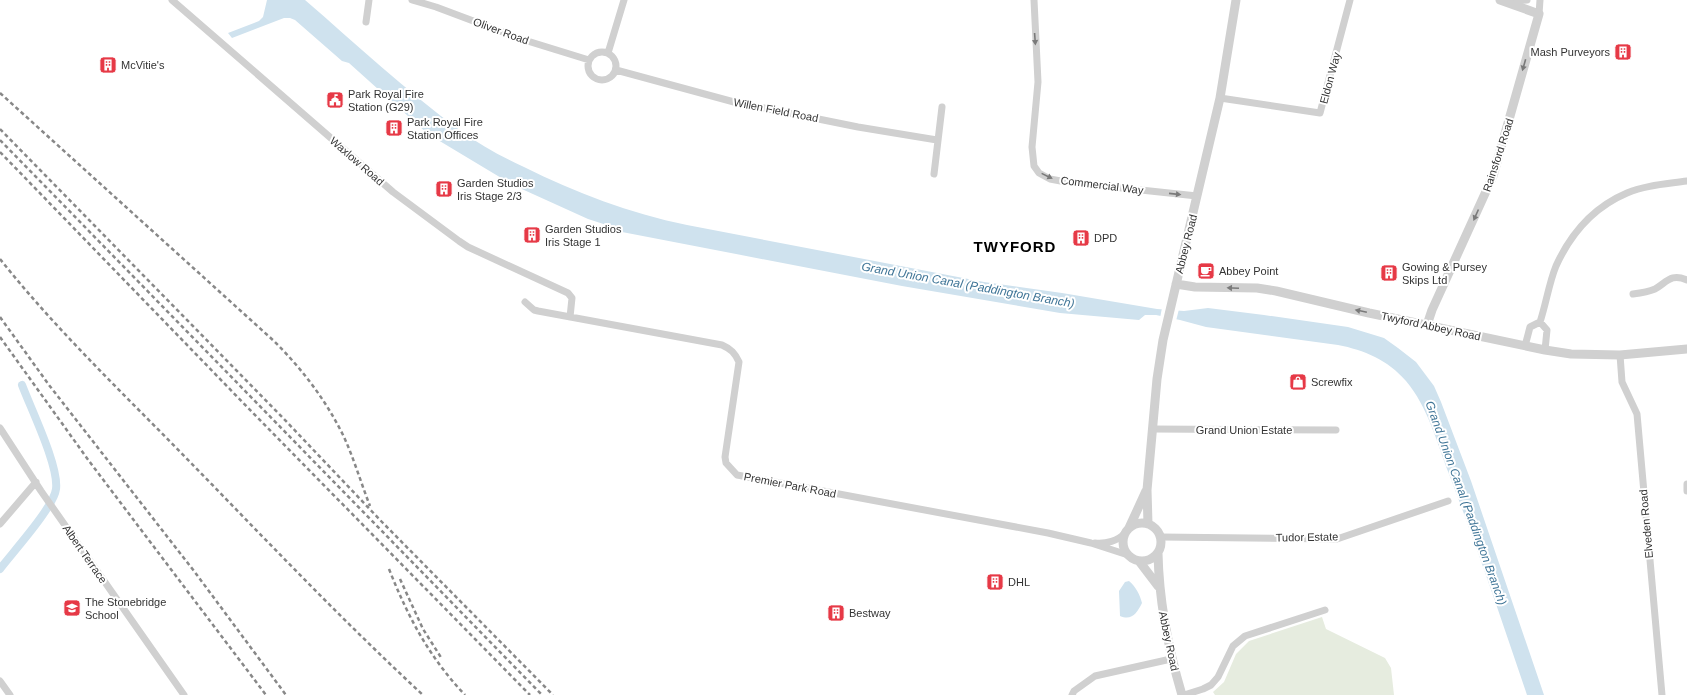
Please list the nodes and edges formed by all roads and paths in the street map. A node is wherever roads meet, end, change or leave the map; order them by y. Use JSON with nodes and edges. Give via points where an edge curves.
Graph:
{"nodes":[{"id":1,"x":172,"y":0,"type":"edge"},
{"id":2,"x":369,"y":0,"type":"edge"},
{"id":3,"x":412,"y":0,"type":"edge"},
{"id":4,"x":624,"y":0,"type":"edge"},
{"id":5,"x":1034,"y":0,"type":"edge"},
{"id":6,"x":1236,"y":0,"type":"edge"},
{"id":7,"x":1350,"y":0,"type":"edge"},
{"id":8,"x":1527,"y":0,"type":"edge"},
{"id":9,"x":1540,"y":0,"type":"edge"},
{"id":10,"x":1503,"y":1,"type":"edge"},
{"id":11,"x":1539,"y":14,"type":"junction"},
{"id":12,"x":366,"y":22,"type":"dead end"},
{"id":13,"x":608,"y":53,"type":"junction"},
{"id":14,"x":589,"y":60,"type":"junction"},
{"id":15,"x":616,"y":70,"type":"junction"},
{"id":16,"x":1220,"y":98,"type":"junction"},
{"id":17,"x":942,"y":107,"type":"dead end"},
{"id":18,"x":937,"y":140,"type":"junction"},
{"id":19,"x":934,"y":174,"type":"dead end"},
{"id":20,"x":1687,"y":181,"type":"edge"},
{"id":21,"x":1197,"y":196,"type":"junction"},
{"id":22,"x":1687,"y":280,"type":"edge"},
{"id":23,"x":1176,"y":284,"type":"junction"},
{"id":24,"x":1633,"y":294,"type":"dead end"},
{"id":25,"x":525,"y":302,"type":"dead end"},
{"id":26,"x":570,"y":317,"type":"junction"},
{"id":27,"x":1540,"y":322,"type":"junction"},
{"id":28,"x":1426,"y":325,"type":"junction"},
{"id":29,"x":1525,"y":346,"type":"junction"},
{"id":30,"x":1687,"y":349,"type":"edge"},
{"id":31,"x":1545,"y":350,"type":"junction"},
{"id":32,"x":1620,"y":356,"type":"junction"},
{"id":33,"x":0,"y":428,"type":"edge"},
{"id":34,"x":1153,"y":429,"type":"junction"},
{"id":35,"x":1336,"y":430,"type":"dead end"},
{"id":36,"x":36,"y":482,"type":"junction"},
{"id":37,"x":1687,"y":484,"type":"edge"},
{"id":38,"x":1147,"y":490,"type":"junction"},
{"id":39,"x":1687,"y":491,"type":"edge"},
{"id":40,"x":1448,"y":501,"type":"dead end"},
{"id":41,"x":0,"y":524,"type":"edge"},
{"id":42,"x":1148,"y":524,"type":"junction"},
{"id":43,"x":1127,"y":530,"type":"junction"},
{"id":44,"x":1161,"y":537,"type":"junction"},
{"id":45,"x":1091,"y":543,"type":"junction"},
{"id":46,"x":1158,"y":553,"type":"junction"},
{"id":47,"x":1128,"y":555,"type":"junction"},
{"id":48,"x":1139,"y":561,"type":"junction"},
{"id":49,"x":1158,"y":586,"type":"junction"},
{"id":50,"x":1325,"y":610,"type":"dead end"},
{"id":51,"x":1171,"y":659,"type":"junction"},
{"id":52,"x":0,"y":681,"type":"edge"},
{"id":53,"x":10,"y":695,"type":"edge"},
{"id":54,"x":184,"y":695,"type":"edge"},
{"id":55,"x":1072,"y":695,"type":"edge"},
{"id":56,"x":1183,"y":695,"type":"edge"},
{"id":57,"x":1662,"y":695,"type":"edge"}],
"edges":[{"from":1,"to":26,"type":"street","name":"Waxlow Road","via":[[399,197],[468,247],[568,293],[572,298]]},
{"from":2,"to":12,"type":"street"},
{"from":3,"to":14,"type":"street","name":"Oliver Road"},
{"from":4,"to":13,"type":"street"},
{"from":5,"to":21,"type":"street","name":"Commercial Way","one_way":true,"via":[[1038,82],[1032,148],[1034,166],[1039,173],[1050,179],[1066,182]]},
{"from":6,"to":16,"type":"street","name":"Abbey Road"},
{"from":7,"to":16,"type":"street","name":"Eldon Way","via":[[1320,113]]},
{"from":8,"to":10,"type":"street"},
{"from":9,"to":11,"type":"street","name":"Rainsford Road"},
{"from":10,"to":11,"type":"street"},
{"from":11,"to":28,"type":"street","name":"Rainsford Road","one_way":true,"via":[[1493,176]]},
{"from":13,"to":14,"type":"street","via":[[599,52]]},
{"from":13,"to":15,"type":"street","via":[[614,58]]},
{"from":14,"to":15,"type":"street","via":[[588,70],[598,80],[607,80]]},
{"from":15,"to":18,"type":"street","name":"Willen Field Road","via":[[734,102]]},
{"from":16,"to":21,"type":"street","name":"Abbey Road"},
{"from":17,"to":18,"type":"street"},
{"from":18,"to":19,"type":"street"},
{"from":20,"to":27,"type":"street","via":[[1627,193],[1604,206],[1583,223],[1556,267]]},
{"from":21,"to":23,"type":"street","name":"Abbey Road"},
{"from":22,"to":24,"type":"street","via":[[1669,278],[1646,293]]},
{"from":28,"to":23,"type":"street","name":"Twyford Abbey Road","one_way":true,"via":[[1276,291]]},
{"from":23,"to":34,"type":"street","name":"Abbey Road","via":[[1166,323],[1157,378]]},
{"from":25,"to":26,"type":"street","name":"Premier Park Road","via":[[534,310]]},
{"from":26,"to":45,"type":"street","name":"Premier Park Road","via":[[722,345],[731,349],[739,362],[724,457],[726,464],[737,475]]},
{"from":27,"to":29,"type":"street","via":[[1530,327]]},
{"from":27,"to":31,"type":"street","via":[[1547,330]]},
{"from":28,"to":29,"type":"street","name":"Twyford Abbey Road"},
{"from":29,"to":31,"type":"street","name":"Twyford Abbey Road"},
{"from":30,"to":32,"type":"street","name":"Twyford Abbey Road"},
{"from":31,"to":32,"type":"street","name":"Twyford Abbey Road"},
{"from":32,"to":57,"type":"street","name":"Elveden Road","via":[[1622,382],[1637,414]]},
{"from":33,"to":36,"type":"street","name":"Albert Terrace"},
{"from":34,"to":35,"type":"street","name":"Grand Union Estate"},
{"from":34,"to":38,"type":"street","name":"Abbey Road"},
{"from":36,"to":41,"type":"street"},
{"from":36,"to":54,"type":"street","name":"Albert Terrace"},
{"from":37,"to":39,"type":"street"},
{"from":38,"to":42,"type":"street","name":"Abbey Road"},
{"from":38,"to":43,"type":"street","name":"Abbey Road"},
{"from":40,"to":44,"type":"street","name":"Tudor Estate","via":[[1337,538]]},
{"from":42,"to":43,"type":"street","via":[[1140,523]]},
{"from":42,"to":44,"type":"street","via":[[1158,531]]},
{"from":43,"to":45,"type":"street","name":"Premier Park Road","via":[[1114,541]]},
{"from":43,"to":47,"type":"street","via":[[1123,544]]},
{"from":44,"to":46,"type":"street"},
{"from":45,"to":47,"type":"street","name":"Premier Park Road"},
{"from":46,"to":48,"type":"street","via":[[1150,560]]},
{"from":46,"to":49,"type":"street","name":"Abbey Road"},
{"from":47,"to":48,"type":"street"},
{"from":48,"to":49,"type":"street","name":"Abbey Road"},
{"from":49,"to":51,"type":"street","name":"Abbey Road"},
{"from":50,"to":56,"type":"street","via":[[1245,636],[1233,646],[1218,677],[1211,685]]},
{"from":51,"to":55,"type":"street","via":[[1095,676]]},
{"from":51,"to":56,"type":"street","name":"Abbey Road"},
{"from":52,"to":53,"type":"street"}]}
